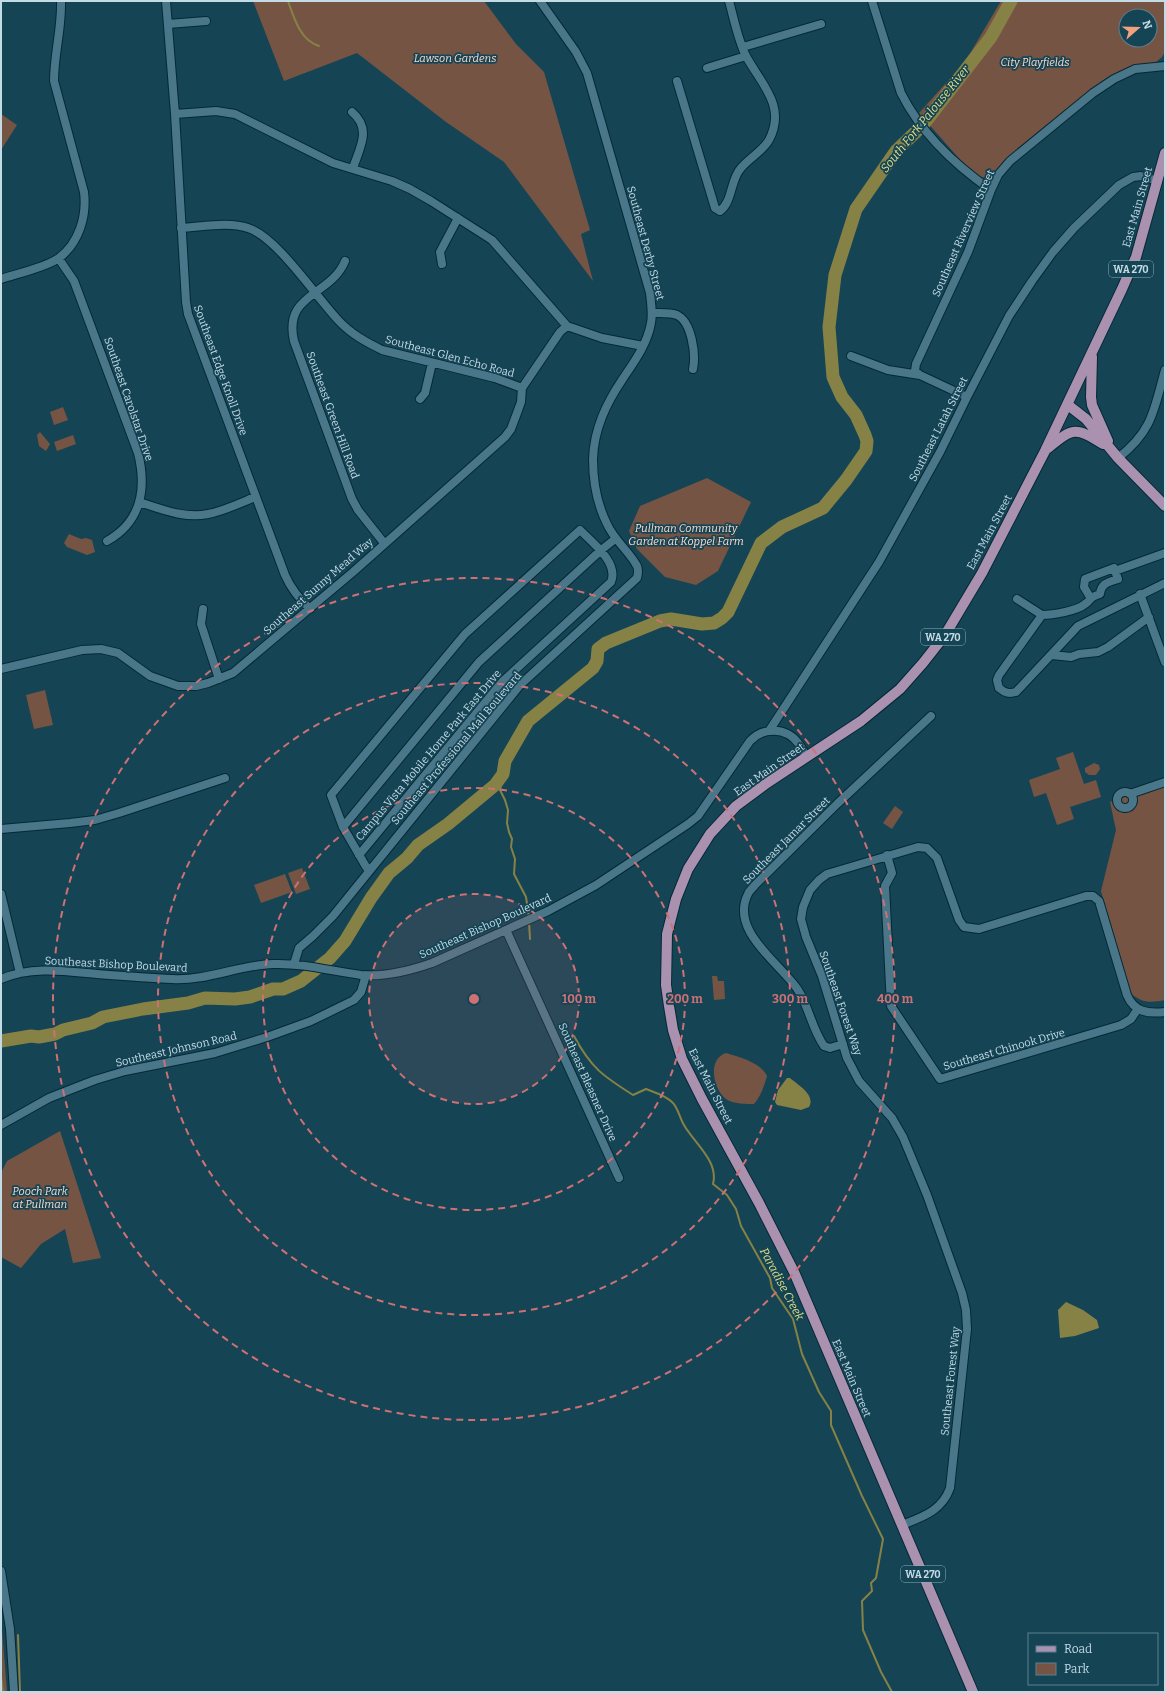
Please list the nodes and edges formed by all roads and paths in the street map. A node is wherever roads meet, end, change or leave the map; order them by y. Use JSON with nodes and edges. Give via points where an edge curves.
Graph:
{"nodes":[{"id":1,"x":61,"y":1,"type":"edge"},
{"id":2,"x":166,"y":1,"type":"edge"},
{"id":3,"x":540,"y":1,"type":"edge"},
{"id":4,"x":729,"y":1,"type":"edge"},
{"id":5,"x":872,"y":1,"type":"edge"},
{"id":6,"x":206,"y":21,"type":"dead end"},
{"id":7,"x":168,"y":24,"type":"junction"},
{"id":8,"x":821,"y":24,"type":"dead end"},
{"id":9,"x":742,"y":47,"type":"junction"},
{"id":10,"x":746,"y":56,"type":"junction"},
{"id":11,"x":1165,"y":66,"type":"edge"},
{"id":12,"x":706,"y":68,"type":"dead end"},
{"id":13,"x":678,"y":81,"type":"dead end"},
{"id":14,"x":352,"y":112,"type":"dead end"},
{"id":15,"x":175,"y":114,"type":"junction"},
{"id":16,"x":1165,"y":153,"type":"edge"},
{"id":17,"x":353,"y":168,"type":"junction"},
{"id":18,"x":1158,"y":181,"type":"junction"},
{"id":19,"x":991,"y":190,"type":"junction"},
{"id":20,"x":458,"y":218,"type":"junction"},
{"id":21,"x":181,"y":228,"type":"junction"},
{"id":22,"x":59,"y":259,"type":"junction"},
{"id":23,"x":345,"y":261,"type":"dead end"},
{"id":24,"x":442,"y":264,"type":"dead end"},
{"id":25,"x":1,"y":279,"type":"edge"},
{"id":26,"x":315,"y":293,"type":"junction"},
{"id":27,"x":652,"y":313,"type":"junction"},
{"id":28,"x":567,"y":326,"type":"junction"},
{"id":29,"x":643,"y":346,"type":"junction"},
{"id":30,"x":1092,"y":352,"type":"junction"},
{"id":31,"x":851,"y":356,"type":"dead end"},
{"id":32,"x":432,"y":363,"type":"junction"},
{"id":33,"x":693,"y":369,"type":"dead end"},
{"id":34,"x":1165,"y":370,"type":"edge"},
{"id":35,"x":920,"y":375,"type":"junction"},
{"id":36,"x":522,"y":388,"type":"junction"},
{"id":37,"x":967,"y":397,"type":"junction"},
{"id":38,"x":420,"y":399,"type":"dead end"},
{"id":39,"x":1068,"y":405,"type":"junction"},
{"id":40,"x":1110,"y":449,"type":"junction"},
{"id":41,"x":1045,"y":451,"type":"junction"},
{"id":42,"x":1118,"y":458,"type":"junction"},
{"id":43,"x":255,"y":497,"type":"junction"},
{"id":44,"x":139,"y":502,"type":"junction"},
{"id":45,"x":1165,"y":506,"type":"edge"},
{"id":46,"x":615,"y":539,"type":"junction"},
{"id":47,"x":107,"y":541,"type":"dead end"},
{"id":48,"x":384,"y":543,"type":"junction"},
{"id":49,"x":600,"y":551,"type":"junction"},
{"id":50,"x":1165,"y":553,"type":"edge"},
{"id":51,"x":1115,"y":571,"type":"junction"},
{"id":52,"x":1165,"y":583,"type":"edge"},
{"id":53,"x":1140,"y":594,"type":"junction"},
{"id":54,"x":1090,"y":597,"type":"junction"},
{"id":55,"x":1017,"y":599,"type":"dead end"},
{"id":56,"x":203,"y":609,"type":"dead end"},
{"id":57,"x":310,"y":609,"type":"junction"},
{"id":58,"x":1042,"y":615,"type":"junction"},
{"id":59,"x":1149,"y":617,"type":"junction"},
{"id":60,"x":1062,"y":644,"type":"junction"},
{"id":61,"x":1052,"y":654,"type":"junction"},
{"id":62,"x":1066,"y":656,"type":"junction"},
{"id":63,"x":1165,"y":662,"type":"edge"},
{"id":64,"x":1,"y":669,"type":"edge"},
{"id":65,"x":219,"y":679,"type":"junction"},
{"id":66,"x":931,"y":716,"type":"dead end"},
{"id":67,"x":769,"y":731,"type":"junction"},
{"id":68,"x":806,"y":757,"type":"junction"},
{"id":69,"x":225,"y":778,"type":"dead end"},
{"id":70,"x":1165,"y":782,"type":"edge"},
{"id":71,"x":1130,"y":794,"type":"dead end"},
{"id":72,"x":343,"y":827,"type":"junction"},
{"id":73,"x":1,"y":829,"type":"edge"},
{"id":74,"x":359,"y":855,"type":"junction"},
{"id":75,"x":887,"y":855,"type":"junction"},
{"id":76,"x":369,"y":871,"type":"junction"},
{"id":77,"x":1,"y":894,"type":"edge"},
{"id":78,"x":506,"y":930,"type":"junction"},
{"id":79,"x":298,"y":965,"type":"junction"},
{"id":80,"x":20,"y":973,"type":"junction"},
{"id":81,"x":366,"y":975,"type":"junction"},
{"id":82,"x":1,"y":979,"type":"edge"},
{"id":83,"x":1137,"y":1010,"type":"junction"},
{"id":84,"x":1165,"y":1012,"type":"edge"},
{"id":85,"x":842,"y":1044,"type":"junction"},
{"id":86,"x":1,"y":1125,"type":"edge"},
{"id":87,"x":619,"y":1178,"type":"dead end"},
{"id":88,"x":902,"y":1525,"type":"junction"},
{"id":89,"x":1,"y":1571,"type":"edge"},
{"id":90,"x":14,"y":1692,"type":"edge"},
{"id":91,"x":973,"y":1692,"type":"edge"}],
"edges":[{"from":1,"to":22,"type":"street","via":[[54,81],[85,202],[81,228]]},
{"from":2,"to":7,"type":"street","name":"Southeast Edge Knoll Drive"},
{"from":3,"to":27,"type":"street","name":"Southeast Derby Street","via":[[576,52],[587,73],[648,285]]},
{"from":4,"to":9,"type":"street"},
{"from":5,"to":19,"type":"street","via":[[901,93],[908,106],[946,154],[966,173]]},
{"from":6,"to":7,"type":"street"},
{"from":7,"to":15,"type":"street","name":"Southeast Edge Knoll Drive"},
{"from":8,"to":9,"type":"street"},
{"from":9,"to":10,"type":"street"},
{"from":10,"to":12,"type":"street"},
{"from":10,"to":13,"type":"street","via":[[769,92],[775,118],[773,129],[762,149],[741,167],[735,177],[728,201],[720,211],[715,208]]},
{"from":11,"to":19,"type":"street","name":"Southeast Riverview Street","via":[[1135,69],[1093,93],[1010,161],[998,175]]},
{"from":14,"to":17,"type":"street","via":[[361,122],[363,130]]},
{"from":15,"to":17,"type":"street","via":[[216,111],[235,114],[333,163]]},
{"from":15,"to":21,"type":"street","name":"Southeast Edge Knoll Drive"},
{"from":16,"to":18,"type":"main road","name":"East Main Street","number":"WA 270"},
{"from":17,"to":20,"type":"street","via":[[404,186]]},
{"from":18,"to":30,"type":"main road","name":"East Main Street","number":"WA 270","via":[[1136,257]]},
{"from":18,"to":37,"type":"street","name":"Southeast Latah Street","via":[[1141,176],[1126,180],[1083,218],[1053,252],[1009,316]]},
{"from":19,"to":35,"type":"street","name":"Southeast Riverview Street","via":[[968,252],[916,364],[915,371]]},
{"from":20,"to":24,"type":"street","via":[[440,252]]},
{"from":20,"to":28,"type":"street","via":[[492,240]]},
{"from":21,"to":26,"type":"street","name":"Southeast Glen Echo Road","via":[[235,225],[248,228],[276,246]]},
{"from":21,"to":43,"type":"street","name":"Southeast Edge Knoll Drive","via":[[188,314]]},
{"from":22,"to":25,"type":"street"},
{"from":22,"to":44,"type":"street","name":"Southeast Carolstar Drive","via":[[74,281],[138,452],[142,470]]},
{"from":23,"to":26,"type":"street","name":"Southeast Green Hill Road","via":[[341,270]]},
{"from":26,"to":32,"type":"street","name":"Southeast Glen Echo Road","via":[[340,322],[368,343],[382,350]]},
{"from":26,"to":48,"type":"street","name":"Southeast Green Hill Road","via":[[302,303],[293,318],[291,329],[294,342],[352,499]]},
{"from":27,"to":29,"type":"street","name":"Southeast Derby Street"},
{"from":27,"to":33,"type":"street","via":[[670,314],[684,320],[695,358]]},
{"from":28,"to":29,"type":"street","via":[[602,338]]},
{"from":28,"to":36,"type":"street","name":"Southeast Sunny Mead Way","via":[[560,332]]},
{"from":29,"to":46,"type":"street","name":"Southeast Derby Street","via":[[600,419],[594,445],[593,470],[596,494],[606,524]]},
{"from":30,"to":39,"type":"main road","name":"East Main Street","number":"WA 270"},
{"from":30,"to":40,"type":"main road","via":[[1092,406]]},
{"from":31,"to":35,"type":"street","via":[[888,370]]},
{"from":32,"to":36,"type":"street","name":"Southeast Glen Echo Road","via":[[495,378]]},
{"from":32,"to":38,"type":"street","via":[[425,393]]},
{"from":34,"to":42,"type":"street","via":[[1149,425],[1136,443]]},
{"from":35,"to":37,"type":"street"},
{"from":36,"to":48,"type":"street","name":"Southeast Sunny Mead Way","via":[[521,402],[505,437]]},
{"from":37,"to":67,"type":"street","name":"Southeast Latah Street","via":[[940,452],[879,562]]},
{"from":39,"to":40,"type":"main road","via":[[1086,419]]},
{"from":39,"to":41,"type":"main road","name":"East Main Street","number":"WA 270"},
{"from":40,"to":41,"type":"main road","via":[[1078,431],[1064,436]]},
{"from":40,"to":42,"type":"main road"},
{"from":41,"to":68,"type":"main road","name":"East Main Street","number":"WA 270","via":[[982,573],[945,635],[924,663],[900,688],[861,721]]},
{"from":42,"to":45,"type":"main road"},
{"from":43,"to":44,"type":"street","via":[[209,514],[192,516]]},
{"from":43,"to":57,"type":"street","name":"Southeast Edge Knoll Drive","via":[[290,587]]},
{"from":44,"to":47,"type":"street","name":"Southeast Carolstar Drive","via":[[126,527]]},
{"from":46,"to":49,"type":"street"},
{"from":46,"to":76,"type":"street","name":"Southeast Professional Mall Boulevard","via":[[637,567],[637,578],[520,685]]},
{"from":48,"to":57,"type":"street","name":"Southeast Sunny Mead Way"},
{"from":49,"to":72,"type":"street","via":[[479,662]]},
{"from":49,"to":72,"type":"street","name":"Campus Vista Mobile Home Park East Drive","via":[[580,530],[471,629],[331,795]]},
{"from":49,"to":74,"type":"street","name":"Campus Vista Mobile Home Park East Drive","via":[[612,566],[614,575],[611,582],[502,682]]},
{"from":50,"to":51,"type":"street"},
{"from":51,"to":54,"type":"street","via":[[1118,579],[1105,584],[1100,594]]},
{"from":51,"to":54,"type":"street","via":[[1114,568],[1085,579],[1084,587]]},
{"from":52,"to":53,"type":"street"},
{"from":53,"to":59,"type":"street"},
{"from":53,"to":60,"type":"street","via":[[1078,626]]},
{"from":54,"to":58,"type":"street","via":[[1085,604],[1054,615]]},
{"from":55,"to":58,"type":"street"},
{"from":56,"to":65,"type":"street","via":[[201,624]]},
{"from":57,"to":65,"type":"street","name":"Southeast Sunny Mead Way","via":[[233,673]]},
{"from":58,"to":61,"type":"street","via":[[999,675],[999,688],[1007,693],[1016,692]]},
{"from":59,"to":62,"type":"street","via":[[1098,652]]},
{"from":59,"to":63,"type":"street"},
{"from":60,"to":61,"type":"street"},
{"from":60,"to":62,"type":"street","via":[[1061,651]]},
{"from":61,"to":62,"type":"street"},
{"from":64,"to":65,"type":"street","name":"Southeast Sunny Mead Way","via":[[82,650],[101,649],[118,652],[150,676],[178,686],[196,686]]},
{"from":66,"to":85,"type":"street","name":"Southeast Jamar Street","via":[[837,804],[747,895],[744,910],[746,926],[754,940],[798,990],[824,1046],[830,1048]]},
{"from":67,"to":68,"type":"street","via":[[790,736],[798,742]]},
{"from":67,"to":78,"type":"street","name":"Southeast Bishop Boulevard","via":[[760,733],[750,741],[698,816],[688,824],[596,885],[539,916]]},
{"from":68,"to":88,"type":"main road","name":"East Main Street","number":"WA 270","via":[[736,806],[710,834],[688,869],[676,899],[667,934],[666,985],[673,1030],[687,1071],[794,1272]]},
{"from":69,"to":73,"type":"street","via":[[95,820]]},
{"from":70,"to":71,"type":"street"},
{"from":72,"to":74,"type":"street"},
{"from":74,"to":76,"type":"street"},
{"from":75,"to":83,"type":"street","name":"Southeast Forest Way","via":[[918,847],[931,851],[938,858],[959,920],[964,927],[970,929],[979,929],[1086,896],[1097,898],[1127,996]]},
{"from":75,"to":83,"type":"street","name":"Southeast Chinook Drive","via":[[892,873],[885,886],[891,1006],[940,1079],[1121,1025]]},
{"from":75,"to":85,"type":"street","name":"Southeast Forest Way","via":[[827,874],[810,890],[803,906],[803,929],[822,976]]},
{"from":76,"to":79,"type":"street","name":"Southeast Professional Mall Boulevard","via":[[333,916],[299,948]]},
{"from":77,"to":80,"type":"street"},
{"from":78,"to":81,"type":"street","name":"Southeast Bishop Boulevard","via":[[418,968]]},
{"from":78,"to":87,"type":"street","name":"Southeast Bleasner Drive"},
{"from":79,"to":80,"type":"street","name":"Southeast Bishop Boulevard","via":[[251,966],[184,980],[64,971],[36,970]]},
{"from":79,"to":81,"type":"street","name":"Southeast Bishop Boulevard"},
{"from":80,"to":82,"type":"street","name":"Southeast Bishop Boulevard"},
{"from":81,"to":86,"type":"street","name":"Southeast Johnson Road","via":[[361,992],[354,1000],[311,1020],[221,1051],[125,1071],[95,1080],[49,1098]]},
{"from":83,"to":84,"type":"street"},
{"from":85,"to":88,"type":"street","name":"Southeast Forest Way","via":[[859,1081],[892,1118],[908,1149],[958,1281],[967,1319],[950,1488],[945,1500],[936,1510]]},
{"from":88,"to":91,"type":"main road","name":"East Main Street","number":"WA 270"},
{"from":89,"to":90,"type":"street","via":[[10,1629]]}]}
